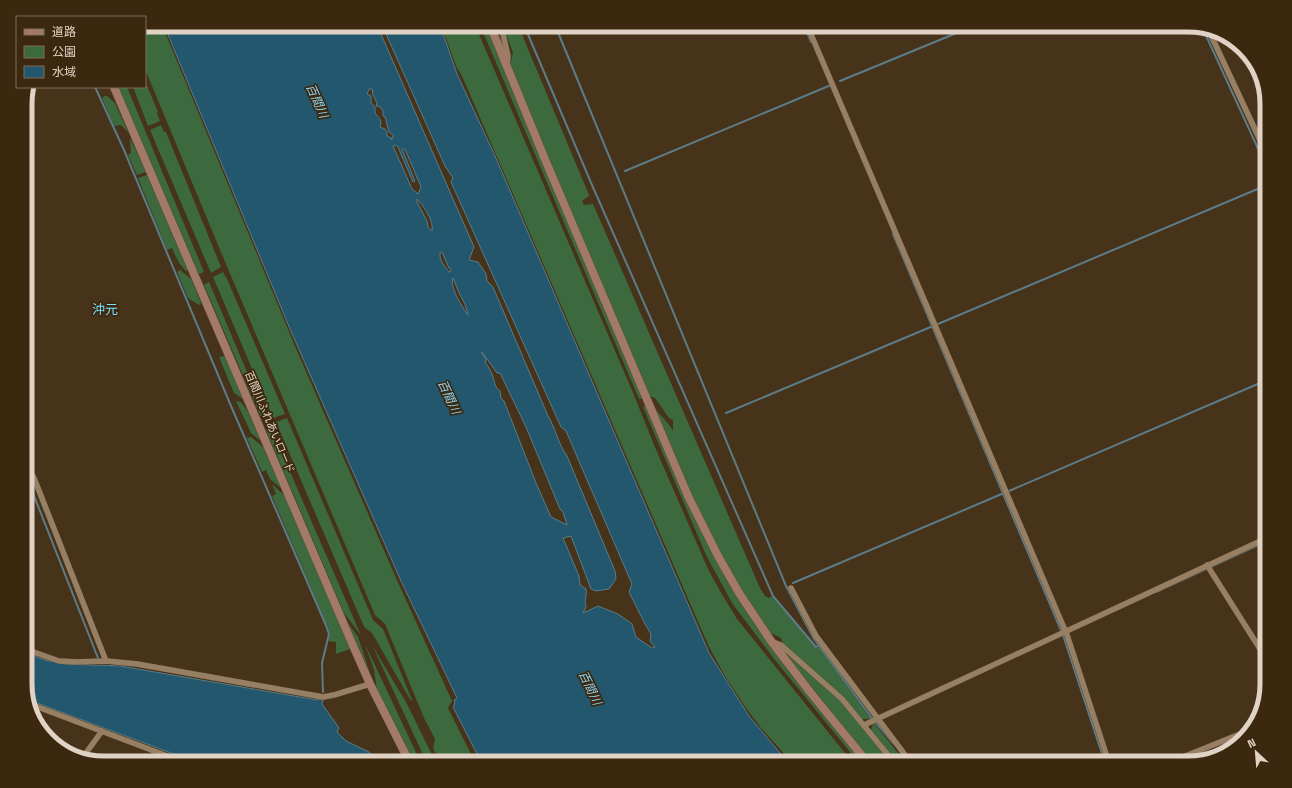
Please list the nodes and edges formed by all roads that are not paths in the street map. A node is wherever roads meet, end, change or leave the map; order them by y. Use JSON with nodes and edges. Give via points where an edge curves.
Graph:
{"nodes":[{"id":1,"x":493,"y":32,"type":"edge"},
{"id":2,"x":503,"y":32,"type":"edge"},
{"id":3,"x":810,"y":32,"type":"edge"},
{"id":4,"x":1212,"y":36,"type":"edge"},
{"id":5,"x":507,"y":65,"type":"junction"},
{"id":6,"x":114,"y":88,"type":"edge"},
{"id":7,"x":1260,"y":140,"type":"edge"},
{"id":8,"x":32,"y":487,"type":"edge"},
{"id":9,"x":1260,"y":541,"type":"edge"},
{"id":10,"x":1208,"y":567,"type":"junction"},
{"id":11,"x":791,"y":588,"type":"dead end"},
{"id":12,"x":1064,"y":632,"type":"junction"},
{"id":13,"x":771,"y":641,"type":"junction"},
{"id":14,"x":1260,"y":649,"type":"edge"},
{"id":15,"x":32,"y":651,"type":"edge"},
{"id":16,"x":106,"y":661,"type":"junction"},
{"id":17,"x":370,"y":684,"type":"junction"},
{"id":18,"x":36,"y":706,"type":"edge"},
{"id":19,"x":876,"y":720,"type":"junction"},
{"id":20,"x":864,"y":725,"type":"junction"},
{"id":21,"x":102,"y":731,"type":"junction"},
{"id":22,"x":1240,"y":734,"type":"edge"},
{"id":23,"x":85,"y":754,"type":"edge"},
{"id":24,"x":168,"y":756,"type":"edge"},
{"id":25,"x":406,"y":756,"type":"edge"},
{"id":26,"x":862,"y":756,"type":"edge"},
{"id":27,"x":888,"y":756,"type":"edge"},
{"id":28,"x":905,"y":756,"type":"edge"},
{"id":29,"x":1107,"y":756,"type":"edge"},
{"id":30,"x":1185,"y":756,"type":"edge"}],
"edges":[{"from":1,"to":5,"type":"street"},
{"from":2,"to":5,"type":"street"},
{"from":3,"to":12,"type":"street"},
{"from":4,"to":7,"type":"street"},
{"from":5,"to":13,"type":"street","via":[[688,496],[739,593]]},
{"from":6,"to":17,"type":"street","name":"百間川ふれあいロード"},
{"from":8,"to":16,"type":"street"},
{"from":9,"to":10,"type":"street"},
{"from":10,"to":12,"type":"street"},
{"from":10,"to":14,"type":"street"},
{"from":11,"to":19,"type":"street","via":[[816,636]]},
{"from":12,"to":19,"type":"street"},
{"from":12,"to":29,"type":"street"},
{"from":13,"to":20,"type":"street","via":[[781,645],[842,698]]},
{"from":13,"to":26,"type":"street"},
{"from":15,"to":16,"type":"street","via":[[59,661]]},
{"from":16,"to":17,"type":"street","via":[[137,664],[323,697]]},
{"from":17,"to":25,"type":"street","name":"百間川ふれあいロード"},
{"from":18,"to":21,"type":"street"},
{"from":19,"to":20,"type":"street"},
{"from":19,"to":28,"type":"street"},
{"from":20,"to":27,"type":"street"},
{"from":21,"to":23,"type":"street"},
{"from":21,"to":24,"type":"street"},
{"from":22,"to":30,"type":"street"}]}
